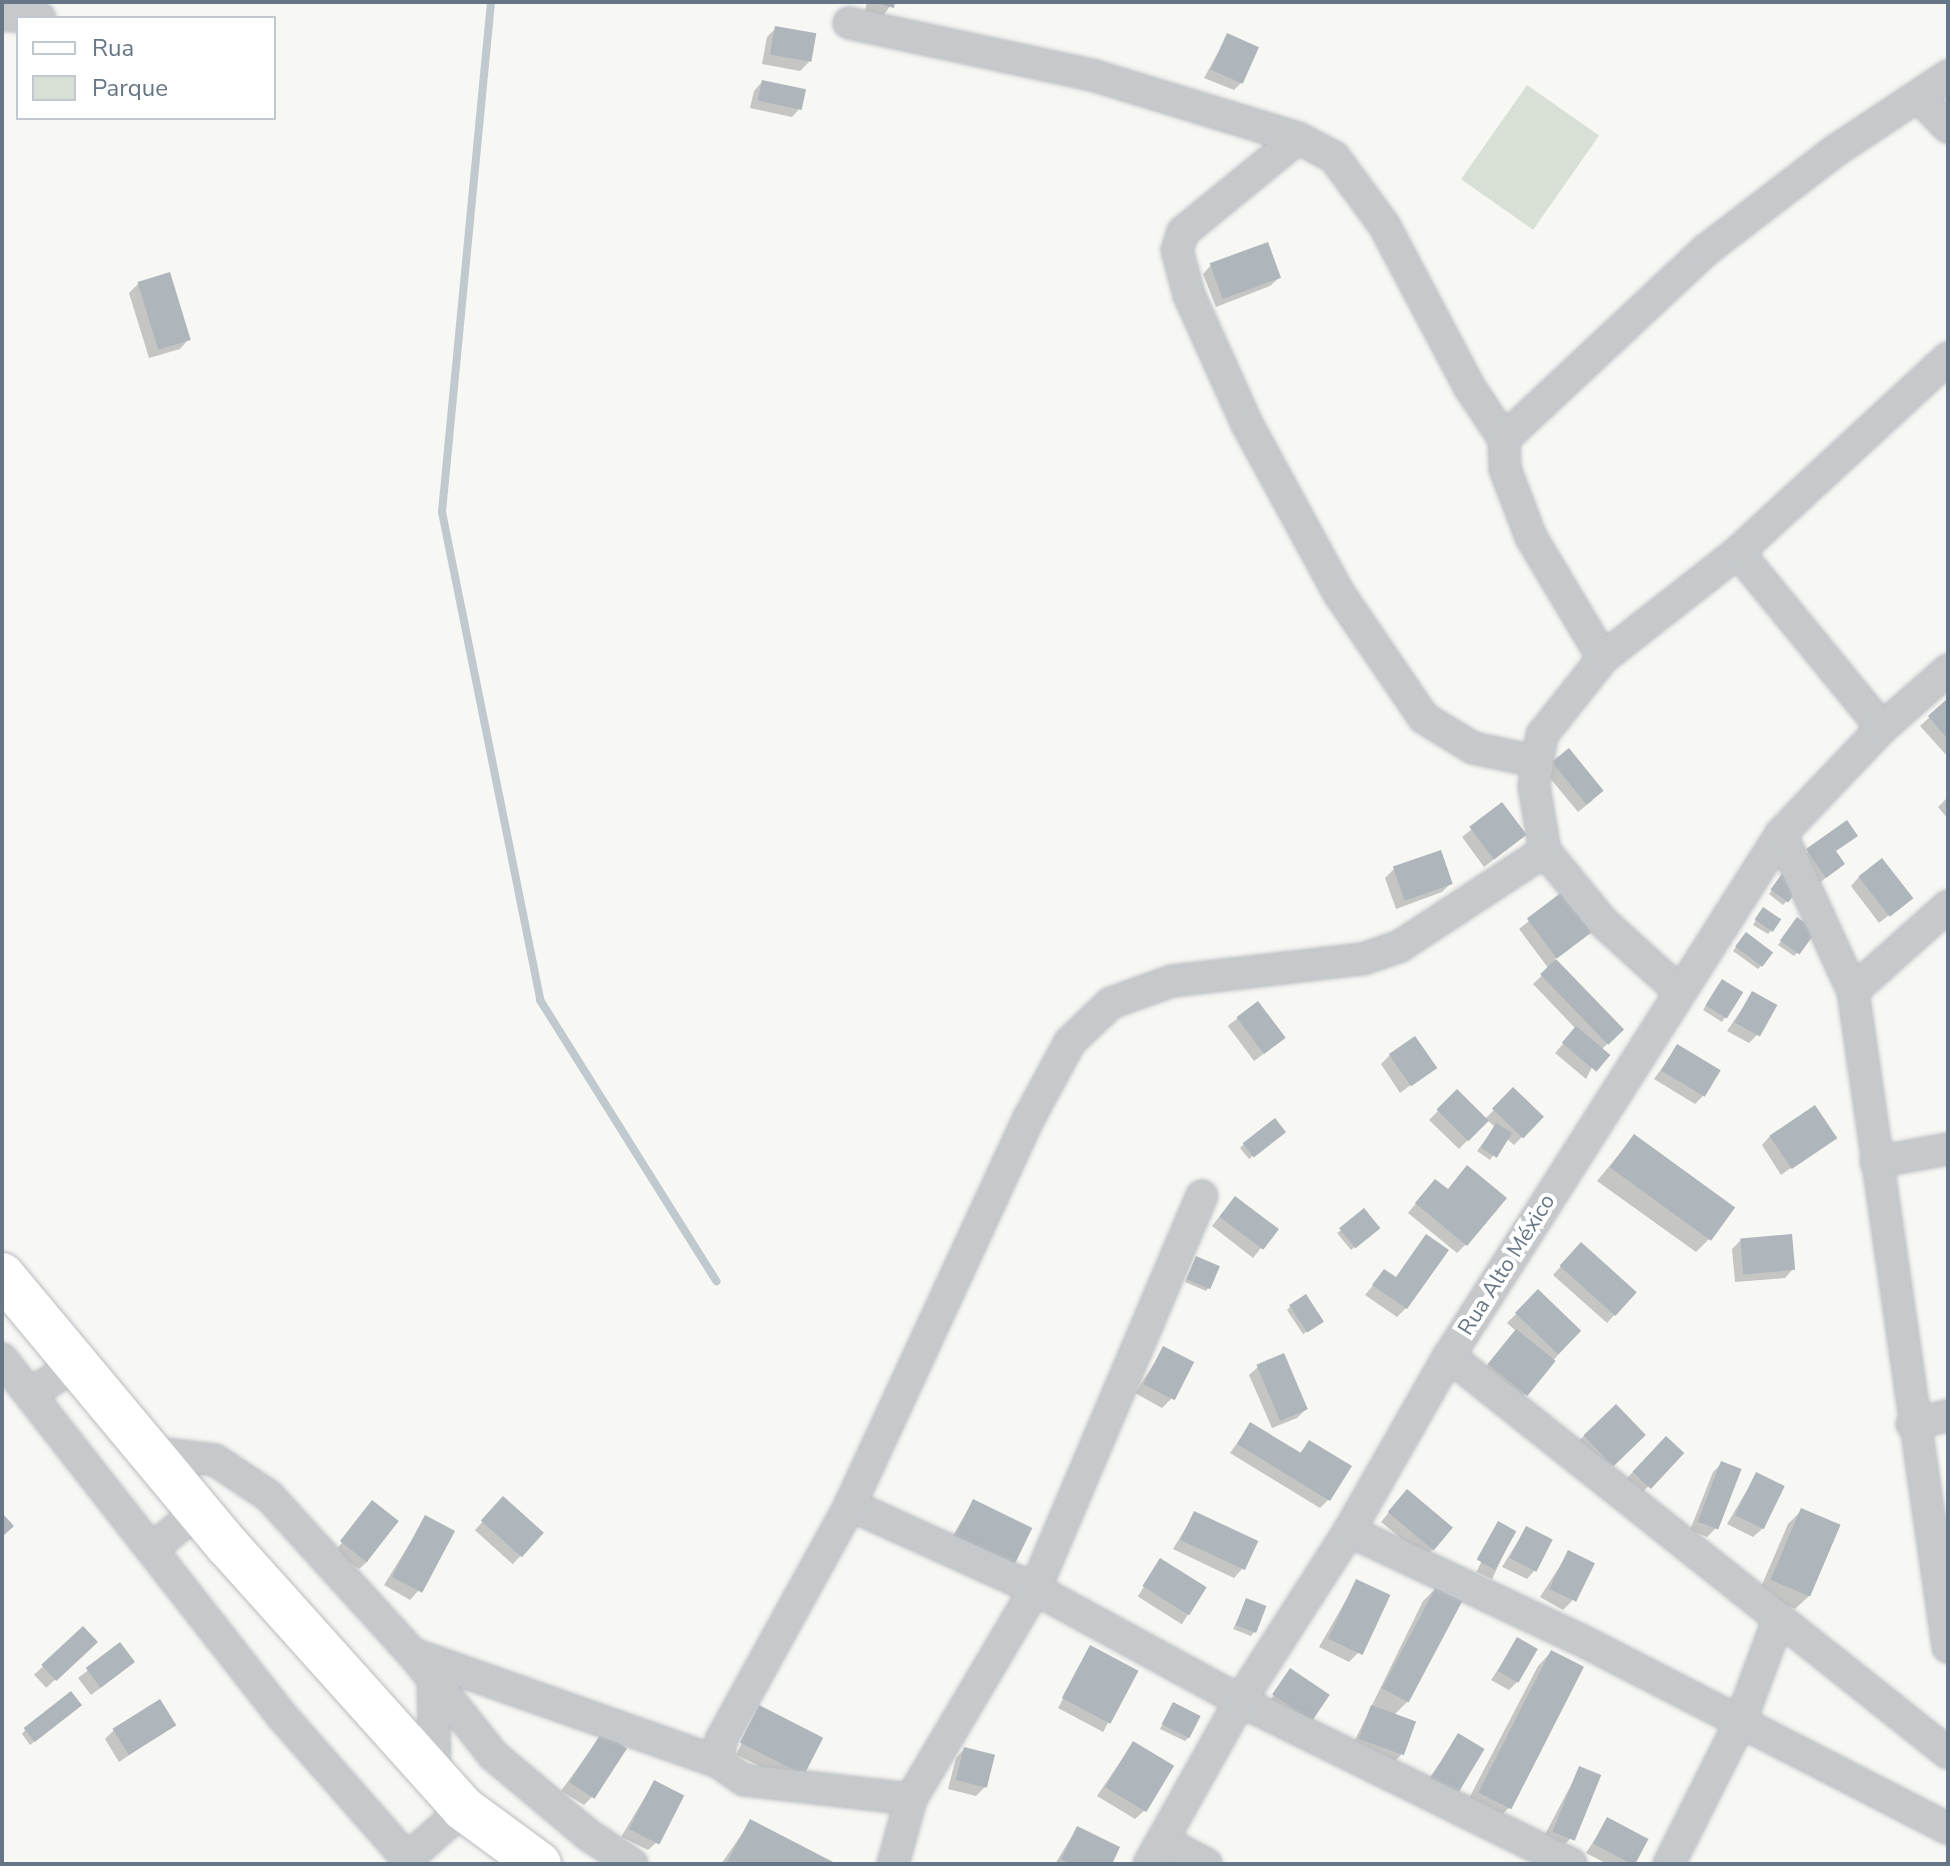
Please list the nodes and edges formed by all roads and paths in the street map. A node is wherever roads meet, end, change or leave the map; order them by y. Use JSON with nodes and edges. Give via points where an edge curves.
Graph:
{"nodes":[{"id":1,"x":849,"y":23,"type":"dead end"},
{"id":2,"x":1948,"y":76,"type":"edge"},
{"id":3,"x":1919,"y":97,"type":"junction"},
{"id":4,"x":1948,"y":127,"type":"edge"},
{"id":5,"x":1298,"y":138,"type":"junction"},
{"id":6,"x":1948,"y":358,"type":"edge"},
{"id":7,"x":1504,"y":439,"type":"junction"},
{"id":8,"x":1738,"y":552,"type":"junction"},
{"id":9,"x":1603,"y":658,"type":"junction"},
{"id":10,"x":1948,"y":670,"type":"edge"},
{"id":11,"x":1882,"y":728,"type":"junction"},
{"id":12,"x":1534,"y":761,"type":"junction"},
{"id":13,"x":1781,"y":834,"type":"junction"},
{"id":14,"x":1545,"y":851,"type":"junction"},
{"id":15,"x":1948,"y":906,"type":"edge"},
{"id":16,"x":1853,"y":991,"type":"junction"},
{"id":17,"x":1680,"y":992,"type":"junction"},
{"id":18,"x":1948,"y":1149,"type":"edge"},
{"id":19,"x":1876,"y":1162,"type":"junction"},
{"id":20,"x":1202,"y":1196,"type":"dead end"},
{"id":21,"x":2,"y":1275,"type":"edge"},
{"id":22,"x":1449,"y":1356,"type":"junction"},
{"id":23,"x":2,"y":1359,"type":"edge"},
{"id":24,"x":76,"y":1364,"type":"junction"},
{"id":25,"x":31,"y":1394,"type":"junction"},
{"id":26,"x":1948,"y":1416,"type":"edge"},
{"id":27,"x":1912,"y":1424,"type":"junction"},
{"id":28,"x":149,"y":1452,"type":"junction"},
{"id":29,"x":850,"y":1505,"type":"junction"},
{"id":30,"x":198,"y":1511,"type":"junction"},
{"id":31,"x":1349,"y":1531,"type":"junction"},
{"id":32,"x":152,"y":1549,"type":"junction"},
{"id":33,"x":1035,"y":1589,"type":"junction"},
{"id":34,"x":1778,"y":1620,"type":"junction"},
{"id":35,"x":1948,"y":1647,"type":"edge"},
{"id":36,"x":413,"y":1654,"type":"junction"},
{"id":37,"x":433,"y":1679,"type":"junction"},
{"id":38,"x":1240,"y":1701,"type":"junction"},
{"id":39,"x":1740,"y":1723,"type":"junction"},
{"id":40,"x":1948,"y":1753,"type":"edge"},
{"id":41,"x":718,"y":1762,"type":"junction"},
{"id":42,"x":450,"y":1793,"type":"junction"},
{"id":43,"x":911,"y":1799,"type":"junction"},
{"id":44,"x":1948,"y":1829,"type":"edge"},
{"id":45,"x":1157,"y":1853,"type":"edge"},
{"id":46,"x":410,"y":1862,"type":"edge"},
{"id":47,"x":539,"y":1864,"type":"edge"},
{"id":48,"x":632,"y":1864,"type":"edge"},
{"id":49,"x":893,"y":1864,"type":"edge"},
{"id":50,"x":1206,"y":1864,"type":"edge"},
{"id":51,"x":1571,"y":1864,"type":"edge"},
{"id":52,"x":1669,"y":1864,"type":"edge"}],
"edges":[{"from":1,"to":5,"type":"street","via":[[1092,75]]},
{"from":2,"to":3,"type":"street"},
{"from":3,"to":4,"type":"street"},
{"from":3,"to":7,"type":"street","via":[[1835,151],[1706,250]]},
{"from":5,"to":7,"type":"street","via":[[1334,157],[1384,225],[1470,388]]},
{"from":5,"to":12,"type":"street","via":[[1183,232],[1177,250],[1189,295],[1247,424],[1340,595],[1424,718],[1473,748]]},
{"from":6,"to":8,"type":"street"},
{"from":7,"to":9,"type":"street","via":[[1505,469],[1531,537]]},
{"from":8,"to":9,"type":"street"},
{"from":8,"to":11,"type":"street"},
{"from":9,"to":12,"type":"street","via":[[1559,709],[1542,735]]},
{"from":10,"to":11,"type":"street","name":"Rua Alto México"},
{"from":11,"to":13,"type":"street","name":"Rua Alto México"},
{"from":12,"to":14,"type":"street"},
{"from":13,"to":16,"type":"street"},
{"from":13,"to":17,"type":"street","name":"Rua Alto México"},
{"from":14,"to":17,"type":"street","via":[[1602,921]]},
{"from":14,"to":29,"type":"street","via":[[1400,946],[1363,959],[1172,981],[1111,1003],[1088,1020],[1029,1118]]},
{"from":15,"to":16,"type":"street"},
{"from":16,"to":19,"type":"street"},
{"from":17,"to":22,"type":"street","name":"Rua Alto México"},
{"from":18,"to":19,"type":"street"},
{"from":19,"to":27,"type":"street"},
{"from":20,"to":33,"type":"street"},
{"from":21,"to":24,"type":"main road"},
{"from":22,"to":31,"type":"street","name":"Rua Alto México"},
{"from":22,"to":34,"type":"street"},
{"from":23,"to":25,"type":"street"},
{"from":24,"to":25,"type":"street"},
{"from":24,"to":28,"type":"main road"},
{"from":25,"to":32,"type":"street"},
{"from":26,"to":27,"type":"street"},
{"from":27,"to":35,"type":"street"},
{"from":28,"to":30,"type":"main road"},
{"from":28,"to":36,"type":"street","via":[[206,1457],[245,1476]]},
{"from":29,"to":33,"type":"street"},
{"from":29,"to":41,"type":"street","via":[[734,1708]]},
{"from":30,"to":32,"type":"street"},
{"from":30,"to":42,"type":"main road"},
{"from":31,"to":38,"type":"street","name":"Rua Alto México"},
{"from":31,"to":39,"type":"street","via":[[1581,1640]]},
{"from":32,"to":46,"type":"street","via":[[281,1715]]},
{"from":33,"to":38,"type":"street"},
{"from":33,"to":43,"type":"street"},
{"from":34,"to":39,"type":"street"},
{"from":34,"to":40,"type":"street"},
{"from":36,"to":37,"type":"street"},
{"from":36,"to":41,"type":"street"},
{"from":37,"to":42,"type":"street"},
{"from":37,"to":48,"type":"street","via":[[493,1755],[587,1834]]},
{"from":38,"to":45,"type":"street","name":"Rua Alto México"},
{"from":38,"to":51,"type":"street"},
{"from":39,"to":44,"type":"street"},
{"from":39,"to":52,"type":"street"},
{"from":41,"to":43,"type":"street","via":[[744,1780],[775,1786]]},
{"from":42,"to":46,"type":"street"},
{"from":42,"to":47,"type":"main road"},
{"from":43,"to":49,"type":"street"},
{"from":45,"to":50,"type":"street"}]}
